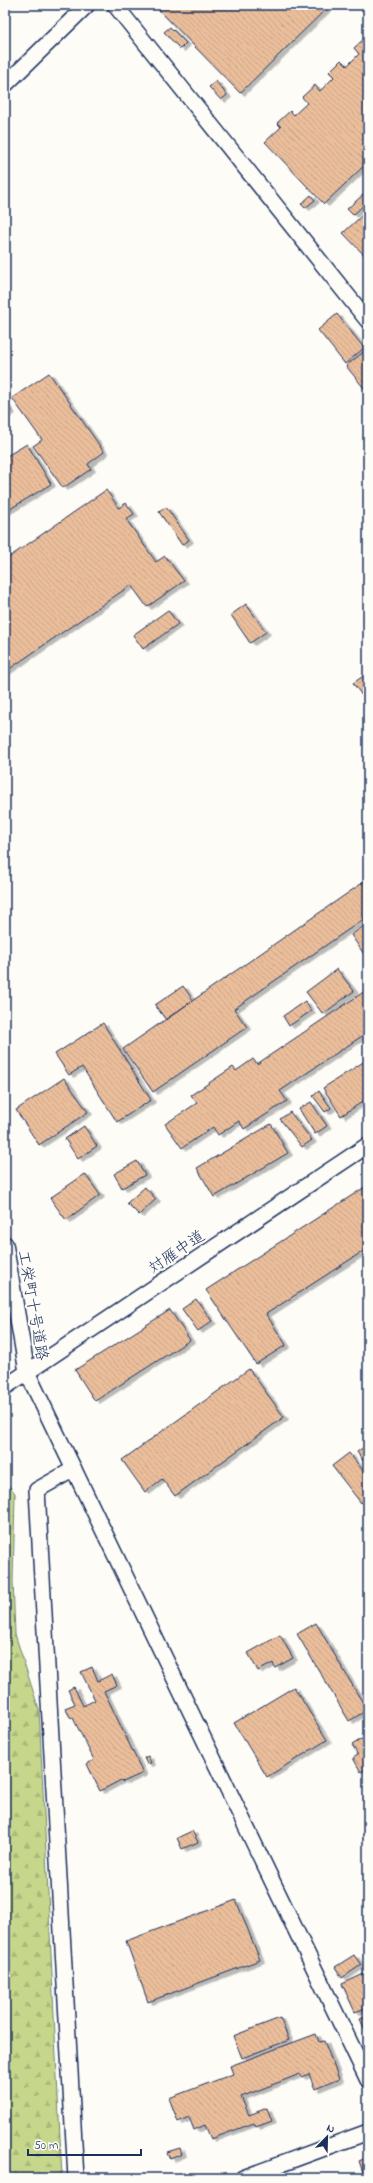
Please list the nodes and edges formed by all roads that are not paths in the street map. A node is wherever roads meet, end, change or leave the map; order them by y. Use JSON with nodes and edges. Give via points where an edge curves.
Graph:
{"nodes":[{"id":1,"x":87,"y":5,"type":"edge"},
{"id":2,"x":115,"y":5,"type":"edge"},
{"id":3,"x":5,"y":85,"type":"edge"},
{"id":4,"x":368,"y":322,"type":"edge"},
{"id":5,"x":368,"y":1146,"type":"edge"},
{"id":6,"x":5,"y":1244,"type":"edge"},
{"id":7,"x":27,"y":1372,"type":"junction"},
{"id":8,"x":5,"y":1387,"type":"edge"},
{"id":9,"x":74,"y":1469,"type":"junction"},
{"id":10,"x":368,"y":2080,"type":"edge"},
{"id":11,"x":368,"y":2132,"type":"edge"},
{"id":12,"x":76,"y":2178,"type":"edge"},
{"id":13,"x":243,"y":2178,"type":"edge"}],
"edges":[{"from":1,"to":3,"type":"street"},
{"from":2,"to":4,"type":"street"},
{"from":5,"to":7,"type":"street","name":"対雁中道"},
{"from":6,"to":7,"type":"street","name":"工栄町十号道路"},
{"from":7,"to":8,"type":"street","name":"対雁中道"},
{"from":7,"to":9,"type":"street","name":"工栄町十号道路"},
{"from":9,"to":10,"type":"street","name":"工栄町十号道路"},
{"from":9,"to":12,"type":"street","via":[[36,1490]]},
{"from":11,"to":13,"type":"street"}]}
